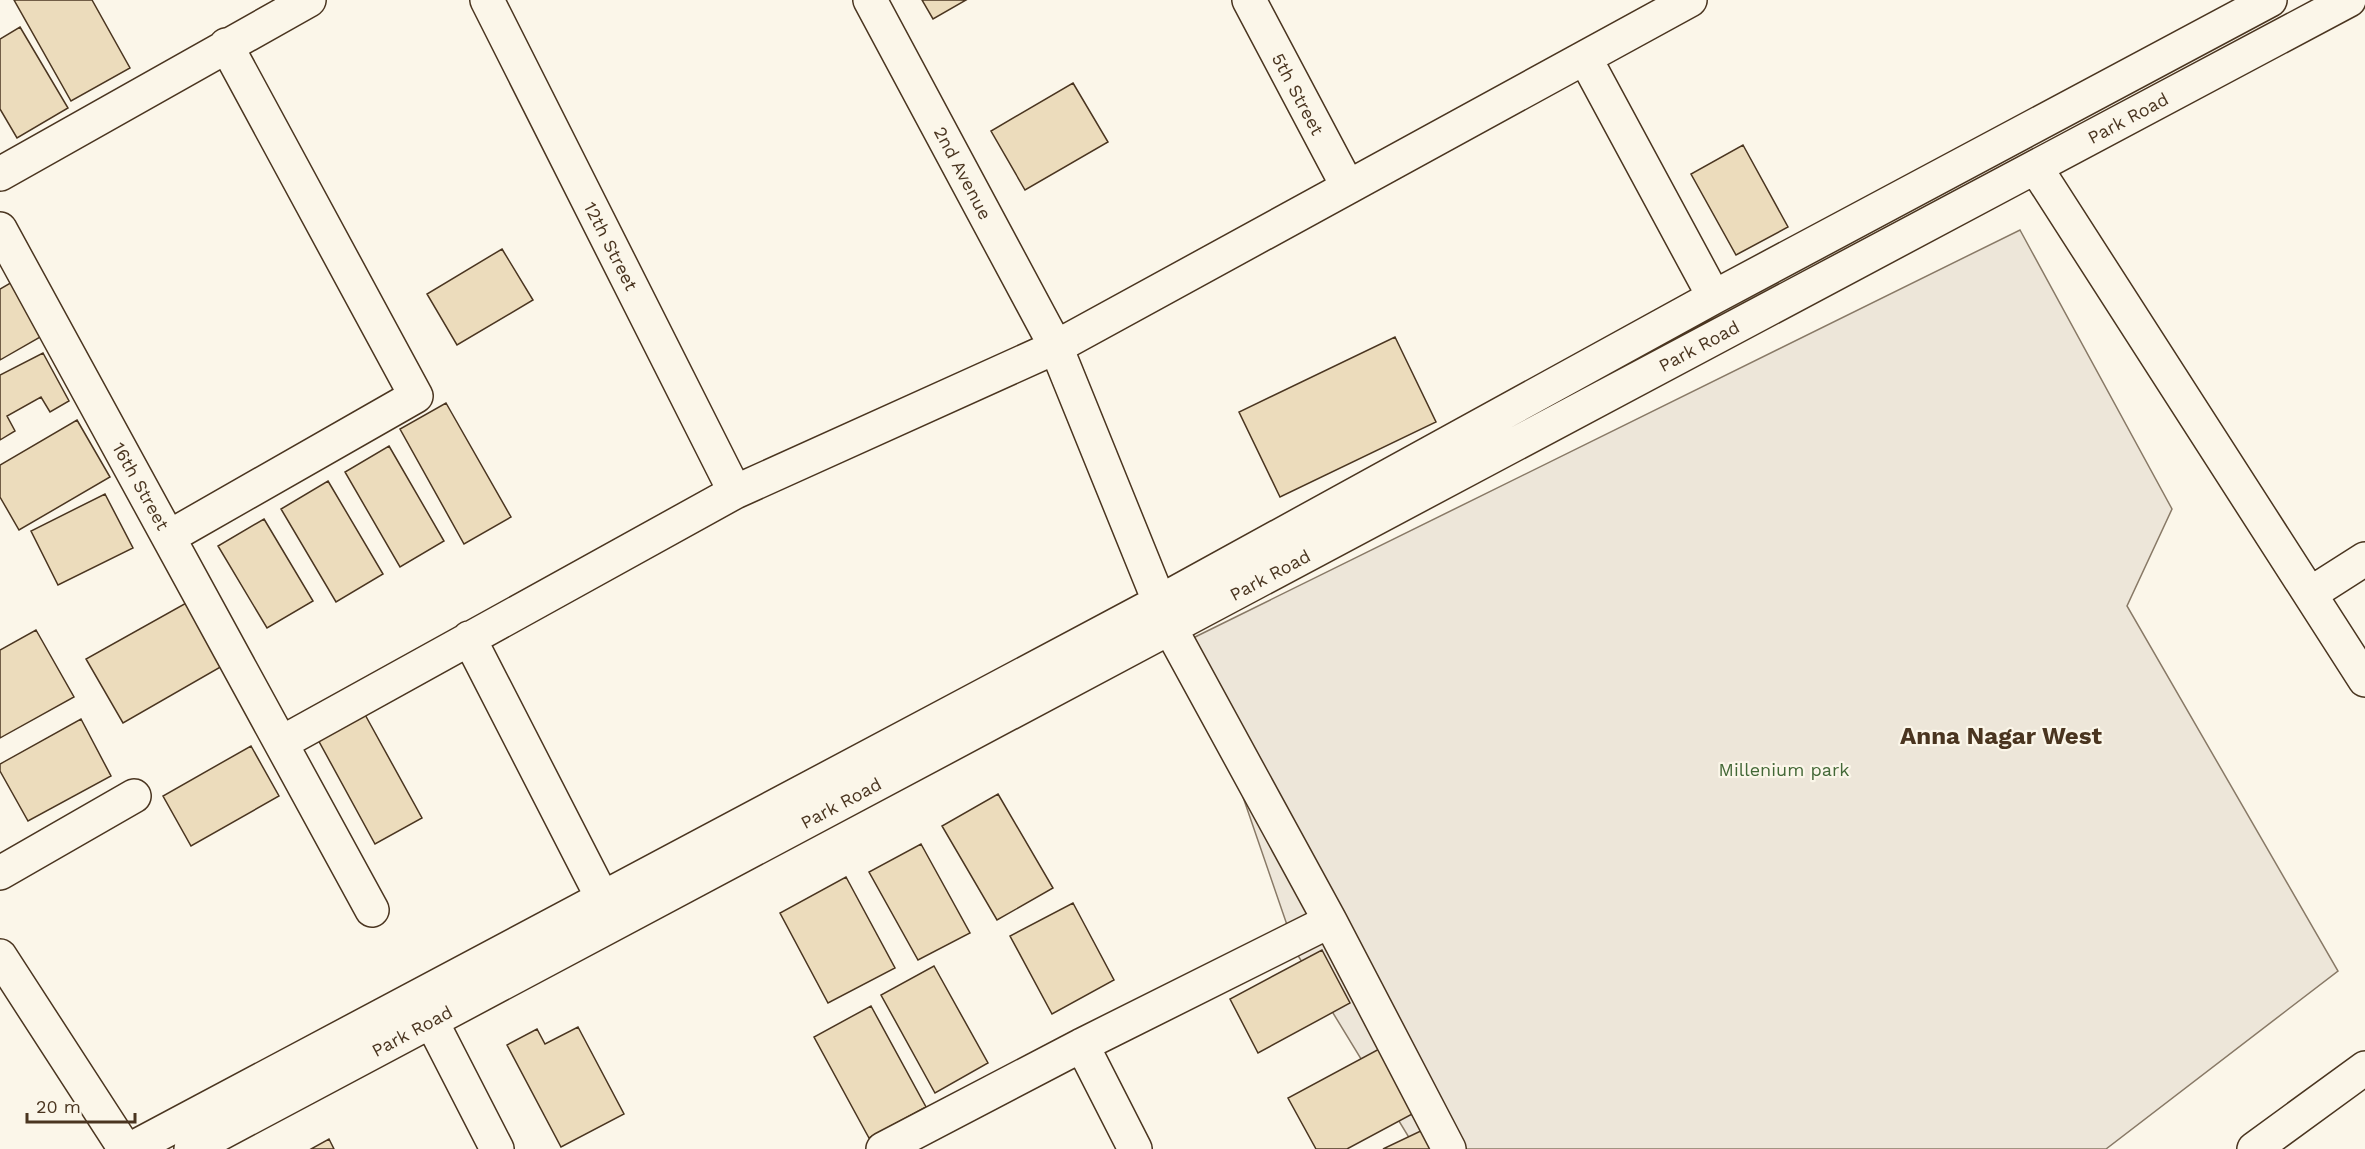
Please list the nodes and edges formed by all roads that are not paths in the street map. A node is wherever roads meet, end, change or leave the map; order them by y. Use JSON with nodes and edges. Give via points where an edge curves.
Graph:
{"nodes":[{"id":1,"x":309,"y":0,"type":"edge"},
{"id":2,"x":487,"y":0,"type":"edge"},
{"id":3,"x":870,"y":0,"type":"edge"},
{"id":4,"x":1249,"y":0,"type":"edge"},
{"id":5,"x":1690,"y":0,"type":"edge"},
{"id":6,"x":2270,"y":0,"type":"edge"},
{"id":7,"x":2349,"y":0,"type":"edge"},
{"id":8,"x":2230,"y":9,"type":"edge"},
{"id":9,"x":226,"y":45,"type":"junction"},
{"id":10,"x":2253,"y":51,"type":"junction"},
{"id":11,"x":1585,"y":57,"type":"junction"},
{"id":12,"x":2036,"y":168,"type":"junction"},
{"id":13,"x":0,"y":174,"type":"edge"},
{"id":14,"x":1348,"y":187,"type":"junction"},
{"id":15,"x":0,"y":229,"type":"edge"},
{"id":16,"x":1714,"y":297,"type":"junction"},
{"id":17,"x":1056,"y":347,"type":"junction"},
{"id":18,"x":735,"y":492,"type":"junction"},
{"id":19,"x":169,"y":537,"type":"junction"},
{"id":20,"x":2365,"y":559,"type":"edge"},
{"id":21,"x":2310,"y":594,"type":"junction"},
{"id":22,"x":1164,"y":615,"type":"junction"},
{"id":23,"x":469,"y":638,"type":"junction"},
{"id":24,"x":2365,"y":680,"type":"edge"},
{"id":25,"x":282,"y":741,"type":"junction"},
{"id":26,"x":134,"y":796,"type":"dead end"},
{"id":27,"x":0,"y":873,"type":"edge"},
{"id":28,"x":602,"y":897,"type":"junction"},
{"id":29,"x":372,"y":910,"type":"dead end"},
{"id":30,"x":1330,"y":921,"type":"junction"},
{"id":31,"x":0,"y":956,"type":"edge"},
{"id":32,"x":425,"y":1008,"type":"junction"},
{"id":33,"x":1082,"y":1045,"type":"junction"},
{"id":34,"x":2365,"y":1068,"type":"edge"},
{"id":35,"x":125,"y":1149,"type":"edge"},
{"id":36,"x":131,"y":1149,"type":"edge"},
{"id":37,"x":191,"y":1149,"type":"edge"},
{"id":38,"x":497,"y":1149,"type":"edge"},
{"id":39,"x":883,"y":1149,"type":"edge"},
{"id":40,"x":1135,"y":1149,"type":"edge"},
{"id":41,"x":1449,"y":1149,"type":"edge"},
{"id":42,"x":2254,"y":1149,"type":"edge"}],
"edges":[{"from":1,"to":9,"type":"street"},
{"from":2,"to":18,"type":"street","name":"12th Street"},
{"from":3,"to":17,"type":"street","name":"2nd Avenue"},
{"from":4,"to":14,"type":"street","name":"5th Street"},
{"from":5,"to":11,"type":"street"},
{"from":6,"to":8,"type":"street","name":"Park Road"},
{"from":7,"to":10,"type":"street","name":"Park Road"},
{"from":8,"to":10,"type":"street"},
{"from":8,"to":16,"type":"street","name":"Park Road"},
{"from":9,"to":13,"type":"street"},
{"from":9,"to":19,"type":"street","via":[[416,396]]},
{"from":10,"to":12,"type":"street","name":"Park Road"},
{"from":11,"to":14,"type":"street"},
{"from":11,"to":16,"type":"street"},
{"from":12,"to":21,"type":"street"},
{"from":12,"to":22,"type":"street","name":"Park Road"},
{"from":14,"to":17,"type":"street"},
{"from":15,"to":19,"type":"street","name":"16th Street"},
{"from":16,"to":22,"type":"street","name":"Park Road"},
{"from":17,"to":18,"type":"street"},
{"from":17,"to":22,"type":"street","name":"2nd Avenue"},
{"from":18,"to":23,"type":"street"},
{"from":19,"to":25,"type":"street","name":"16th Street"},
{"from":20,"to":21,"type":"street"},
{"from":21,"to":24,"type":"street"},
{"from":22,"to":28,"type":"street","name":"Park Road"},
{"from":22,"to":30,"type":"street","name":"2nd Avenue"},
{"from":22,"to":32,"type":"street","name":"Park Road"},
{"from":23,"to":25,"type":"street"},
{"from":23,"to":28,"type":"street"},
{"from":25,"to":29,"type":"street","name":"16th Street"},
{"from":26,"to":27,"type":"street"},
{"from":28,"to":32,"type":"street","name":"Park Road"},
{"from":30,"to":33,"type":"street"},
{"from":30,"to":41,"type":"street","name":"2nd Avenue"},
{"from":31,"to":35,"type":"street"},
{"from":32,"to":36,"type":"street","name":"Park Road"},
{"from":32,"to":37,"type":"street","name":"Park Road"},
{"from":32,"to":38,"type":"street"},
{"from":33,"to":39,"type":"street"},
{"from":33,"to":40,"type":"street"},
{"from":34,"to":42,"type":"street"}]}
